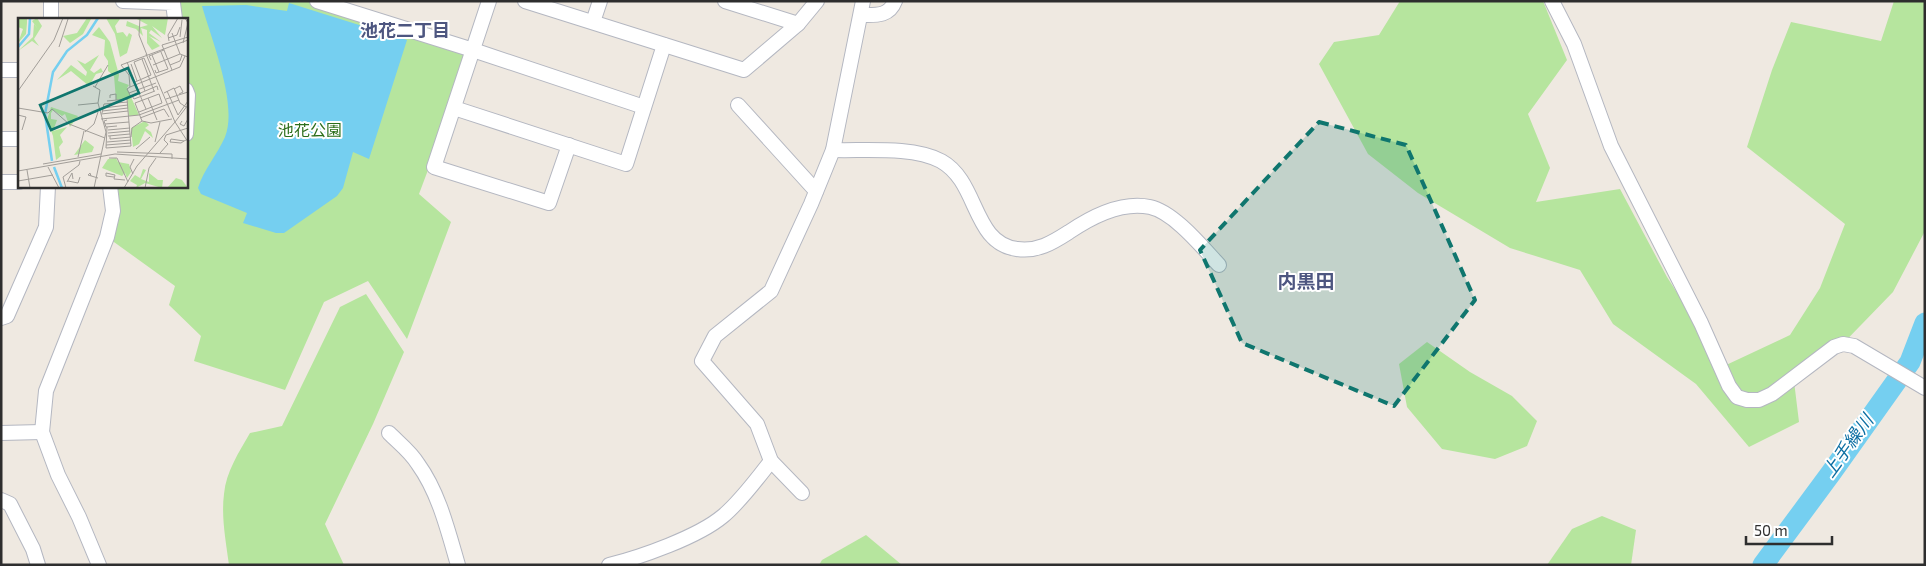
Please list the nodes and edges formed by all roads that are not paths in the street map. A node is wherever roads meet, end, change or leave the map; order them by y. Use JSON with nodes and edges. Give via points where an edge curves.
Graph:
{"nodes":[{"id":1,"x":51,"y":1,"type":"edge"},
{"id":2,"x":124,"y":1,"type":"edge"},
{"id":3,"x":317,"y":1,"type":"edge"},
{"id":4,"x":489,"y":1,"type":"edge"},
{"id":5,"x":526,"y":1,"type":"edge"},
{"id":6,"x":600,"y":1,"type":"edge"},
{"id":7,"x":725,"y":1,"type":"edge"},
{"id":8,"x":817,"y":1,"type":"edge"},
{"id":9,"x":864,"y":1,"type":"edge"},
{"id":10,"x":895,"y":1,"type":"edge"},
{"id":11,"x":1552,"y":1,"type":"edge"},
{"id":12,"x":146,"y":2,"type":"edge"},
{"id":13,"x":861,"y":15,"type":"junction"},
{"id":14,"x":51,"y":18,"type":"edge"},
{"id":15,"x":175,"y":18,"type":"edge"},
{"id":16,"x":593,"y":22,"type":"junction"},
{"id":17,"x":798,"y":24,"type":"junction"},
{"id":18,"x":664,"y":45,"type":"junction"},
{"id":19,"x":473,"y":50,"type":"junction"},
{"id":20,"x":1,"y":70,"type":"edge"},
{"id":21,"x":18,"y":70,"type":"edge"},
{"id":22,"x":738,"y":105,"type":"dead end"},
{"id":23,"x":644,"y":107,"type":"junction"},
{"id":24,"x":454,"y":108,"type":"junction"},
{"id":25,"x":1,"y":139,"type":"edge"},
{"id":26,"x":18,"y":139,"type":"edge"},
{"id":27,"x":569,"y":145,"type":"junction"},
{"id":28,"x":833,"y":150,"type":"junction"},
{"id":29,"x":1,"y":182,"type":"edge"},
{"id":30,"x":18,"y":182,"type":"edge"},
{"id":31,"x":48,"y":188,"type":"edge"},
{"id":32,"x":110,"y":188,"type":"edge"},
{"id":33,"x":816,"y":191,"type":"junction"},
{"id":34,"x":1220,"y":265,"type":"dead end"},
{"id":35,"x":1,"y":318,"type":"edge"},
{"id":36,"x":1925,"y":388,"type":"edge"},
{"id":37,"x":42,"y":432,"type":"junction"},
{"id":38,"x":1,"y":433,"type":"edge"},
{"id":39,"x":389,"y":433,"type":"dead end"},
{"id":40,"x":771,"y":461,"type":"junction"},
{"id":41,"x":802,"y":493,"type":"dead end"},
{"id":42,"x":1,"y":500,"type":"edge"},
{"id":43,"x":38,"y":565,"type":"edge"},
{"id":44,"x":98,"y":565,"type":"edge"},
{"id":45,"x":458,"y":565,"type":"edge"},
{"id":46,"x":609,"y":565,"type":"edge"}],
"edges":[{"from":1,"to":14,"type":"street"},
{"from":2,"to":12,"type":"street"},
{"from":3,"to":19,"type":"street"},
{"from":4,"to":19,"type":"street"},
{"from":5,"to":16,"type":"street"},
{"from":6,"to":16,"type":"street"},
{"from":7,"to":17,"type":"street"},
{"from":8,"to":17,"type":"street"},
{"from":9,"to":13,"type":"street"},
{"from":10,"to":13,"type":"street","via":[[885,14]]},
{"from":11,"to":36,"type":"street","via":[[1574,44],[1611,146],[1701,323],[1723,376],[1737,396],[1759,400],[1772,394],[1834,347],[1843,344],[1854,346]]},
{"from":12,"to":15,"type":"street","via":[[173,3]]},
{"from":13,"to":28,"type":"street"},
{"from":16,"to":18,"type":"street"},
{"from":17,"to":18,"type":"street","via":[[744,70]]},
{"from":18,"to":23,"type":"street"},
{"from":19,"to":23,"type":"street"},
{"from":19,"to":24,"type":"street"},
{"from":20,"to":21,"type":"street"},
{"from":22,"to":33,"type":"street"},
{"from":23,"to":27,"type":"street","via":[[626,164]]},
{"from":24,"to":27,"type":"street"},
{"from":24,"to":27,"type":"street","via":[[434,167],[549,203]]},
{"from":25,"to":26,"type":"street"},
{"from":28,"to":33,"type":"street"},
{"from":28,"to":34,"type":"street","via":[[924,154],[942,162],[958,176],[985,230],[999,244],[1015,249],[1033,250],[1050,244],[1087,220],[1110,211],[1151,208],[1170,217]]},
{"from":29,"to":30,"type":"street"},
{"from":31,"to":35,"type":"street","via":[[46,226],[7,316]]},
{"from":32,"to":37,"type":"street","via":[[113,211],[107,236],[46,390]]},
{"from":33,"to":40,"type":"street","via":[[771,291],[715,336],[702,361],[757,424]]},
{"from":37,"to":38,"type":"street"},
{"from":37,"to":44,"type":"street"},
{"from":39,"to":45,"type":"street","via":[[418,463],[431,487]]},
{"from":40,"to":41,"type":"street"},
{"from":40,"to":46,"type":"street","via":[[724,516],[705,529]]},
{"from":42,"to":43,"type":"street","via":[[10,504]]}]}
